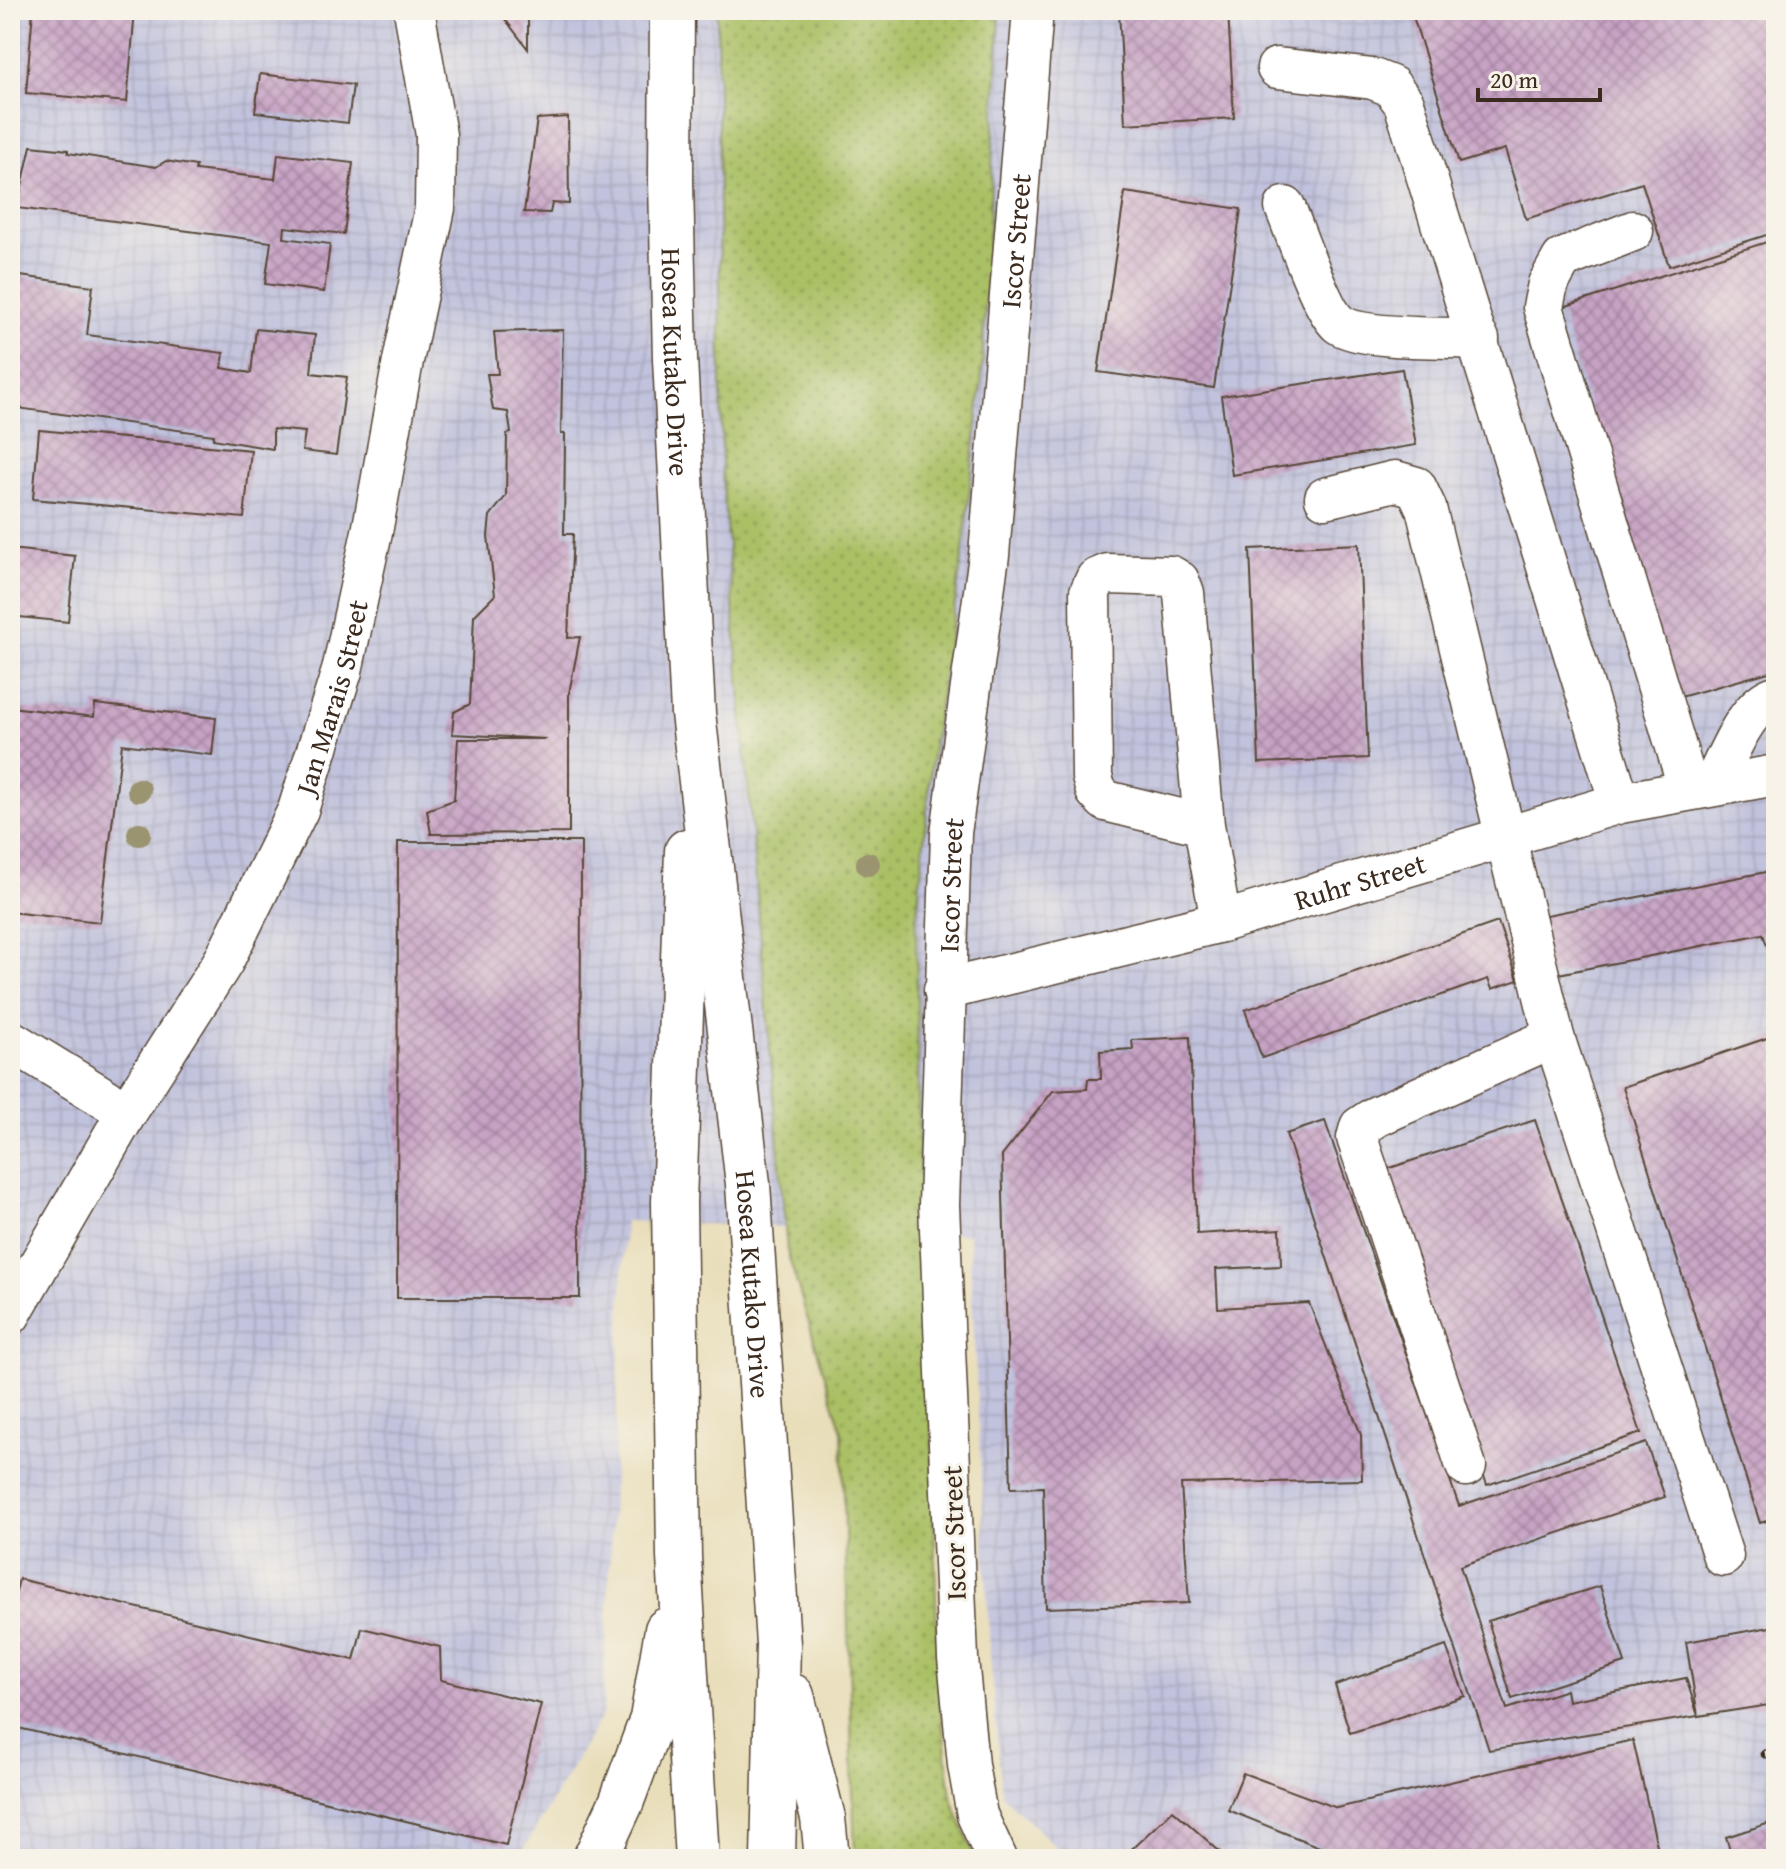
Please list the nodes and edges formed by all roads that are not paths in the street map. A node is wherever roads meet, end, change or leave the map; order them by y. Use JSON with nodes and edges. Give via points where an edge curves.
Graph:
{"nodes":[{"id":1,"x":414,"y":10,"type":"edge"},
{"id":2,"x":672,"y":10,"type":"edge"},
{"id":3,"x":1033,"y":10,"type":"edge"},
{"id":4,"x":1277,"y":68,"type":"dead end"},
{"id":5,"x":1285,"y":207,"type":"dead end"},
{"id":6,"x":1633,"y":231,"type":"dead end"},
{"id":7,"x":1479,"y":339,"type":"junction"},
{"id":8,"x":1325,"y":498,"type":"dead end"},
{"id":9,"x":1776,"y":696,"type":"edge"},
{"id":10,"x":693,"y":713,"type":"junction"},
{"id":11,"x":1776,"y":775,"type":"edge"},
{"id":12,"x":1701,"y":788,"type":"junction"},
{"id":13,"x":1620,"y":803,"type":"junction"},
{"id":14,"x":1204,"y":825,"type":"junction"},
{"id":15,"x":1507,"y":835,"type":"junction"},
{"id":16,"x":1221,"y":922,"type":"junction"},
{"id":17,"x":944,"y":990,"type":"junction"},
{"id":18,"x":1554,"y":1037,"type":"junction"},
{"id":19,"x":10,"y":1040,"type":"edge"},
{"id":20,"x":127,"y":1112,"type":"junction"},
{"id":21,"x":10,"y":1315,"type":"edge"},
{"id":22,"x":1466,"y":1466,"type":"dead end"},
{"id":23,"x":1723,"y":1556,"type":"dead end"},
{"id":24,"x":679,"y":1557,"type":"junction"},
{"id":25,"x":778,"y":1644,"type":"junction"},
{"id":26,"x":595,"y":1859,"type":"edge"},
{"id":27,"x":697,"y":1859,"type":"edge"},
{"id":28,"x":773,"y":1859,"type":"edge"},
{"id":29,"x":827,"y":1859,"type":"edge"},
{"id":30,"x":997,"y":1859,"type":"edge"}],
"edges":[{"from":1,"to":20,"type":"street","name":"Jan Marais Street","via":[[436,135],[435,208],[342,671],[298,810],[223,962]]},
{"from":2,"to":10,"type":"main road","name":"Hosea Kutako Drive","via":[[675,359]]},
{"from":3,"to":17,"type":"street","name":"Iscor Street","via":[[989,555],[951,833]]},
{"from":4,"to":7,"type":"street","via":[[1373,79],[1391,86],[1404,103]]},
{"from":5,"to":7,"type":"street","via":[[1338,324],[1360,333]]},
{"from":6,"to":12,"type":"street","via":[[1562,259],[1543,307]]},
{"from":7,"to":13,"type":"street"},
{"from":8,"to":15,"type":"street","via":[[1395,481],[1416,487],[1426,508]]},
{"from":9,"to":12,"type":"street","via":[[1746,720]]},
{"from":10,"to":24,"type":"main road","name":"Hosea Kutako Drive","via":[[674,1202]]},
{"from":10,"to":25,"type":"main road","name":"Hosea Kutako Drive","via":[[748,1184]]},
{"from":11,"to":12,"type":"street","name":"Ruhr Street"},
{"from":12,"to":13,"type":"street","name":"Ruhr Street"},
{"from":13,"to":15,"type":"street","name":"Ruhr Street"},
{"from":14,"to":14,"type":"street","via":[[1184,593],[1171,576],[1108,574],[1096,579],[1090,592],[1096,791],[1106,801]]},
{"from":14,"to":16,"type":"street"},
{"from":15,"to":16,"type":"street","name":"Ruhr Street"},
{"from":15,"to":18,"type":"street"},
{"from":16,"to":17,"type":"street","name":"Ruhr Street"},
{"from":17,"to":30,"type":"street","name":"Iscor Street","via":[[939,1205],[958,1658],[977,1815]]},
{"from":18,"to":22,"type":"street","via":[[1375,1117],[1360,1127],[1357,1138]]},
{"from":18,"to":23,"type":"street"},
{"from":19,"to":20,"type":"street"},
{"from":20,"to":21,"type":"street","name":"Jan Marais Street"},
{"from":24,"to":26,"type":"main road","via":[[652,1719]]},
{"from":24,"to":27,"type":"main road","name":"Hosea Kutako Drive"},
{"from":25,"to":28,"type":"main road","name":"Hosea Kutako Drive"},
{"from":25,"to":29,"type":"main road","via":[[823,1818]]}]}
